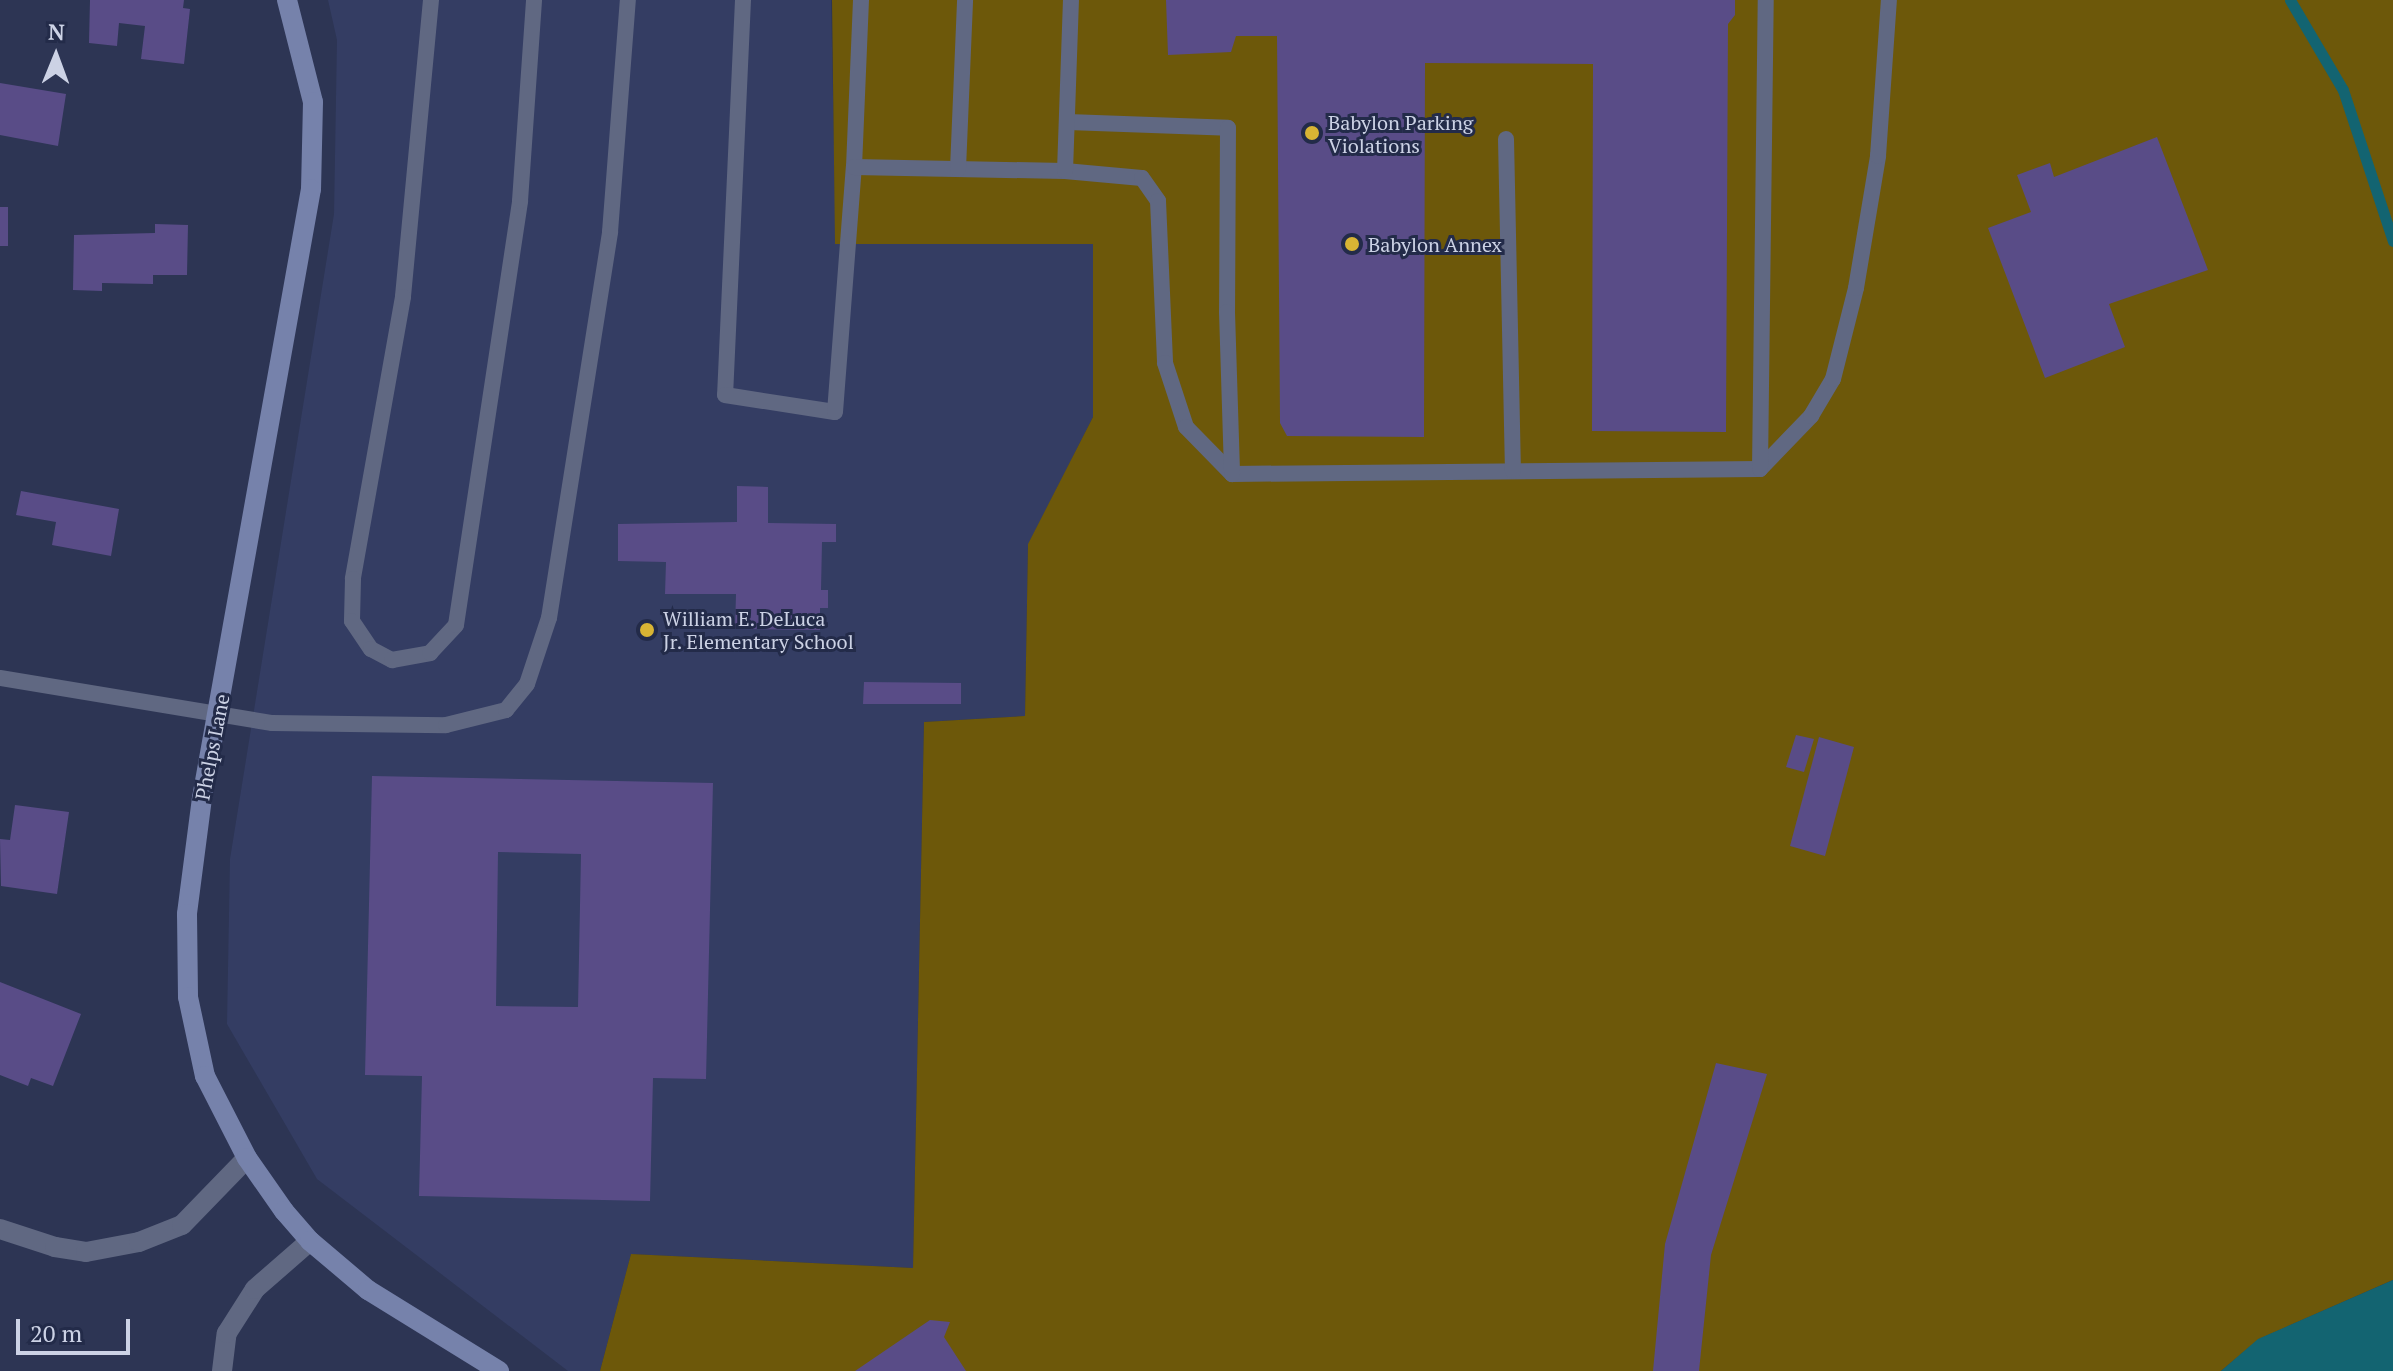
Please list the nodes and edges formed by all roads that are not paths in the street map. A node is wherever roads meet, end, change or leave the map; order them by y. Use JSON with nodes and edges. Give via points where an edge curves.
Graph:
{"nodes":[{"id":1,"x":287,"y":0,"type":"edge"},
{"id":2,"x":431,"y":0,"type":"edge"},
{"id":3,"x":534,"y":0,"type":"edge"},
{"id":4,"x":628,"y":0,"type":"edge"},
{"id":5,"x":743,"y":0,"type":"edge"},
{"id":6,"x":861,"y":0,"type":"edge"},
{"id":7,"x":965,"y":0,"type":"edge"},
{"id":8,"x":1071,"y":0,"type":"edge"},
{"id":9,"x":1766,"y":0,"type":"edge"},
{"id":10,"x":1889,"y":0,"type":"edge"},
{"id":11,"x":1068,"y":122,"type":"junction"},
{"id":12,"x":1506,"y":139,"type":"dead end"},
{"id":13,"x":854,"y":167,"type":"junction"},
{"id":14,"x":958,"y":169,"type":"junction"},
{"id":15,"x":1065,"y":171,"type":"junction"},
{"id":16,"x":1760,"y":469,"type":"junction"},
{"id":17,"x":1513,"y":471,"type":"junction"},
{"id":18,"x":1232,"y":474,"type":"junction"},
{"id":19,"x":0,"y":678,"type":"edge"},
{"id":20,"x":219,"y":712,"type":"junction"},
{"id":21,"x":247,"y":1158,"type":"junction"},
{"id":22,"x":0,"y":1229,"type":"edge"},
{"id":23,"x":310,"y":1241,"type":"junction"},
{"id":24,"x":222,"y":1371,"type":"edge"},
{"id":25,"x":499,"y":1371,"type":"edge"}],
"edges":[{"from":1,"to":20,"type":"street","name":"Phelps Lane","via":[[313,102],[311,189]]},
{"from":2,"to":3,"type":"lane","via":[[403,297],[353,579],[352,621],[371,649],[392,660],[430,653],[456,625],[520,201]]},
{"from":4,"to":20,"type":"lane","via":[[610,232],[549,618],[527,684],[506,710],[446,725],[272,723]]},
{"from":5,"to":13,"type":"lane","via":[[725,395],[835,412]]},
{"from":6,"to":13,"type":"lane"},
{"from":7,"to":14,"type":"lane"},
{"from":8,"to":11,"type":"lane"},
{"from":9,"to":16,"type":"lane"},
{"from":10,"to":16,"type":"lane","via":[[1878,156],[1856,288],[1833,379],[1811,416]]},
{"from":11,"to":15,"type":"lane"},
{"from":11,"to":18,"type":"lane","via":[[1228,128]]},
{"from":12,"to":17,"type":"lane"},
{"from":13,"to":14,"type":"lane"},
{"from":14,"to":15,"type":"lane"},
{"from":15,"to":18,"type":"lane","via":[[1142,178],[1158,201],[1165,363],[1186,427]]},
{"from":16,"to":17,"type":"lane"},
{"from":17,"to":18,"type":"lane"},
{"from":19,"to":20,"type":"lane"},
{"from":20,"to":21,"type":"street","name":"Phelps Lane","via":[[187,914],[188,997],[205,1076]]},
{"from":21,"to":22,"type":"street","via":[[182,1225],[139,1242],[86,1252]]},
{"from":21,"to":23,"type":"street","name":"Phelps Lane"},
{"from":23,"to":24,"type":"street","via":[[255,1289],[227,1333]]},
{"from":23,"to":25,"type":"street","name":"Phelps Lane","via":[[368,1290]]}]}
